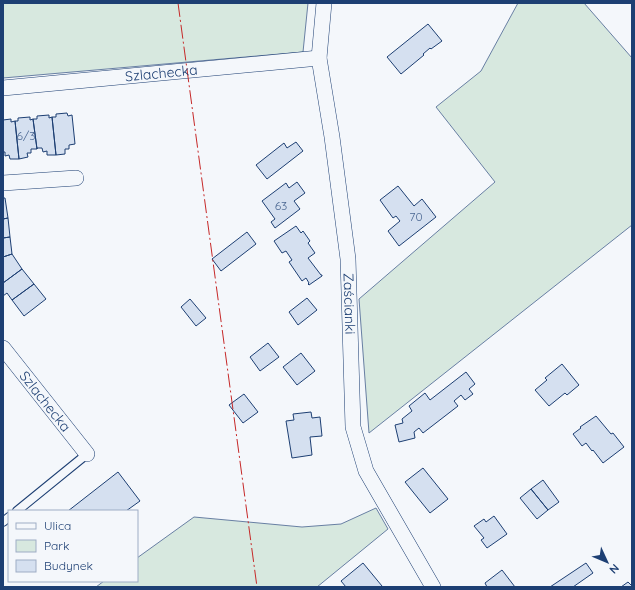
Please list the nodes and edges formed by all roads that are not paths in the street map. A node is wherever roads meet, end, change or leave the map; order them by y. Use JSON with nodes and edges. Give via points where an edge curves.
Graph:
{"nodes":[{"id":1,"x":324,"y":3,"type":"edge"},
{"id":2,"x":319,"y":58,"type":"junction"},
{"id":3,"x":3,"y":88,"type":"edge"},
{"id":4,"x":76,"y":178,"type":"dead end"},
{"id":5,"x":3,"y":183,"type":"edge"},
{"id":6,"x":3,"y":348,"type":"edge"},
{"id":7,"x":87,"y":454,"type":"joint"},
{"id":8,"x":18,"y":510,"type":"edge"},
{"id":9,"x":433,"y":587,"type":"edge"}],
"edges":[{"from":1,"to":2,"type":"street","name":"Zaścianki"},
{"from":2,"to":3,"type":"street","name":"Szlachecka"},
{"from":2,"to":9,"type":"street","name":"Zaścianki","via":[[348,259],[353,427],[366,471]]},
{"from":4,"to":5,"type":"street"},
{"from":6,"to":7,"type":"street","name":"Szlachecka"},
{"from":7,"to":8,"type":"lane"}]}
